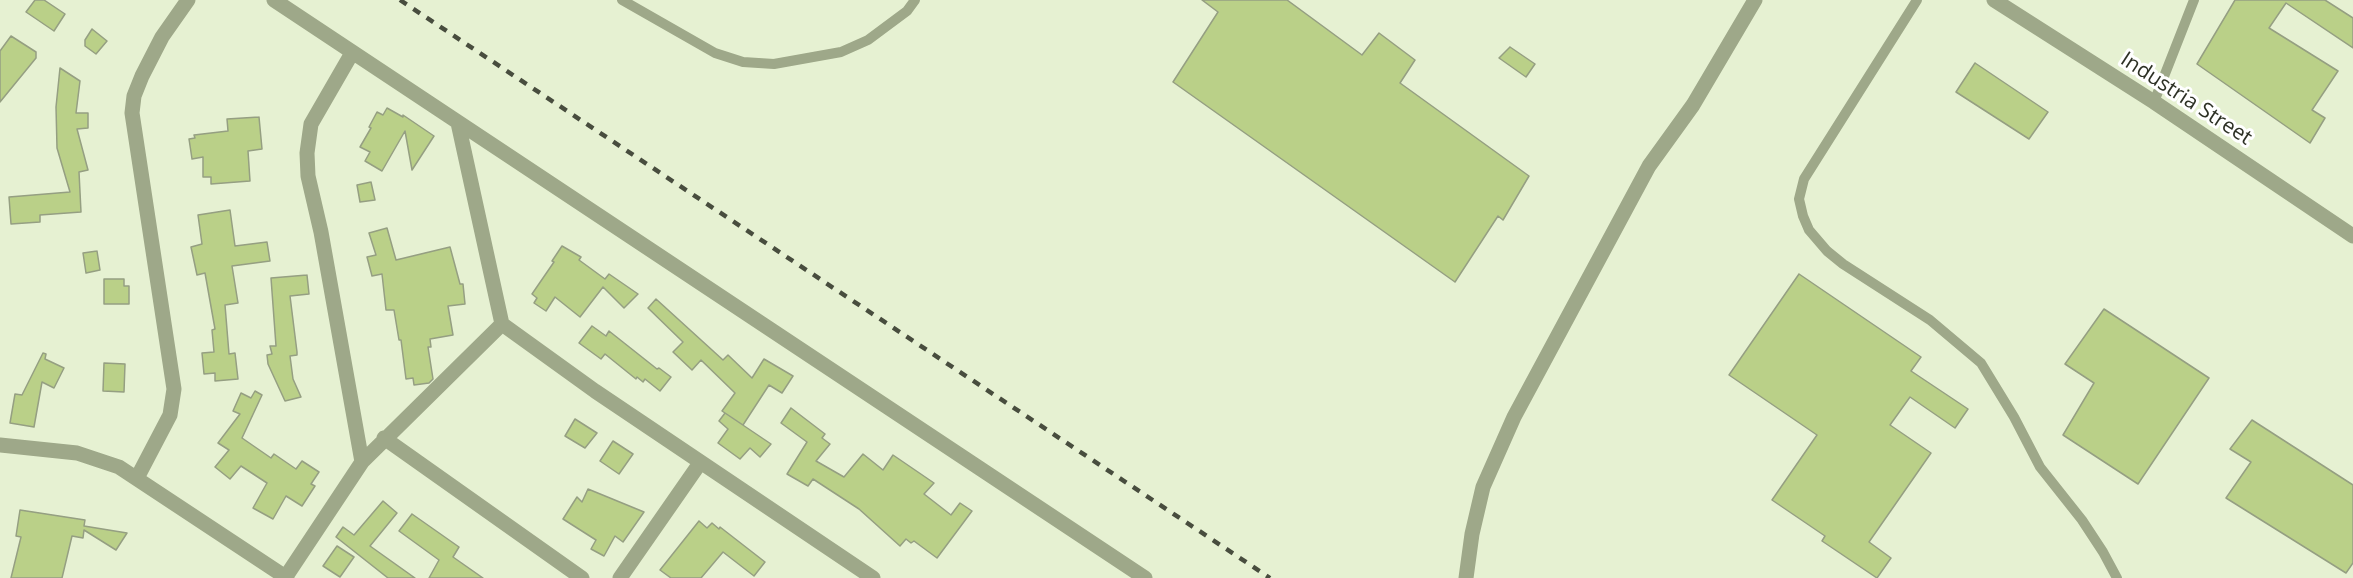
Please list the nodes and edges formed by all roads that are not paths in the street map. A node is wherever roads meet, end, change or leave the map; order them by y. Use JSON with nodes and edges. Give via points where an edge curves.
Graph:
{"nodes":[{"id":1,"x":188,"y":0,"type":"edge"},
{"id":2,"x":274,"y":0,"type":"edge"},
{"id":3,"x":622,"y":0,"type":"edge"},
{"id":4,"x":915,"y":0,"type":"edge"},
{"id":5,"x":1755,"y":0,"type":"edge"},
{"id":6,"x":1917,"y":0,"type":"edge"},
{"id":7,"x":1994,"y":0,"type":"edge"},
{"id":8,"x":2194,"y":0,"type":"edge"},
{"id":9,"x":352,"y":53,"type":"junction"},
{"id":10,"x":2154,"y":102,"type":"junction"},
{"id":11,"x":458,"y":123,"type":"junction"},
{"id":12,"x":2353,"y":236,"type":"edge"},
{"id":13,"x":502,"y":324,"type":"junction"},
{"id":14,"x":384,"y":438,"type":"junction"},
{"id":15,"x":0,"y":445,"type":"edge"},
{"id":16,"x":362,"y":462,"type":"junction"},
{"id":17,"x":700,"y":463,"type":"junction"},
{"id":18,"x":137,"y":478,"type":"junction"},
{"id":19,"x":286,"y":578,"type":"edge"},
{"id":20,"x":582,"y":578,"type":"edge"},
{"id":21,"x":620,"y":578,"type":"edge"},
{"id":22,"x":873,"y":578,"type":"edge"},
{"id":23,"x":1145,"y":578,"type":"edge"},
{"id":24,"x":1466,"y":578,"type":"edge"},
{"id":25,"x":2117,"y":578,"type":"edge"}],
"edges":[{"from":1,"to":18,"type":"street","via":[[162,37],[142,76],[132,113],[174,389],[170,415]]},
{"from":2,"to":9,"type":"street"},
{"from":3,"to":4,"type":"lane","via":[[715,53],[743,62],[774,64],[841,52],[868,40],[907,11]]},
{"from":5,"to":24,"type":"street","via":[[1693,105],[1649,166],[1509,426],[1480,498]]},
{"from":6,"to":25,"type":"lane","via":[[1804,179],[1799,199],[1803,216],[1827,251],[1929,320],[1981,363],[2040,467],[2082,520]]},
{"from":7,"to":10,"type":"street","name":"Industria Street"},
{"from":8,"to":10,"type":"lane"},
{"from":9,"to":11,"type":"street"},
{"from":9,"to":16,"type":"street","via":[[311,124],[307,153],[308,176]]},
{"from":10,"to":12,"type":"street","name":"Industria Street"},
{"from":11,"to":13,"type":"street"},
{"from":11,"to":23,"type":"street"},
{"from":13,"to":14,"type":"street"},
{"from":13,"to":17,"type":"street"},
{"from":14,"to":16,"type":"street"},
{"from":14,"to":20,"type":"street"},
{"from":15,"to":18,"type":"street","via":[[89,456]]},
{"from":16,"to":19,"type":"street"},
{"from":17,"to":21,"type":"street"},
{"from":17,"to":22,"type":"street"},
{"from":18,"to":19,"type":"street"}]}
